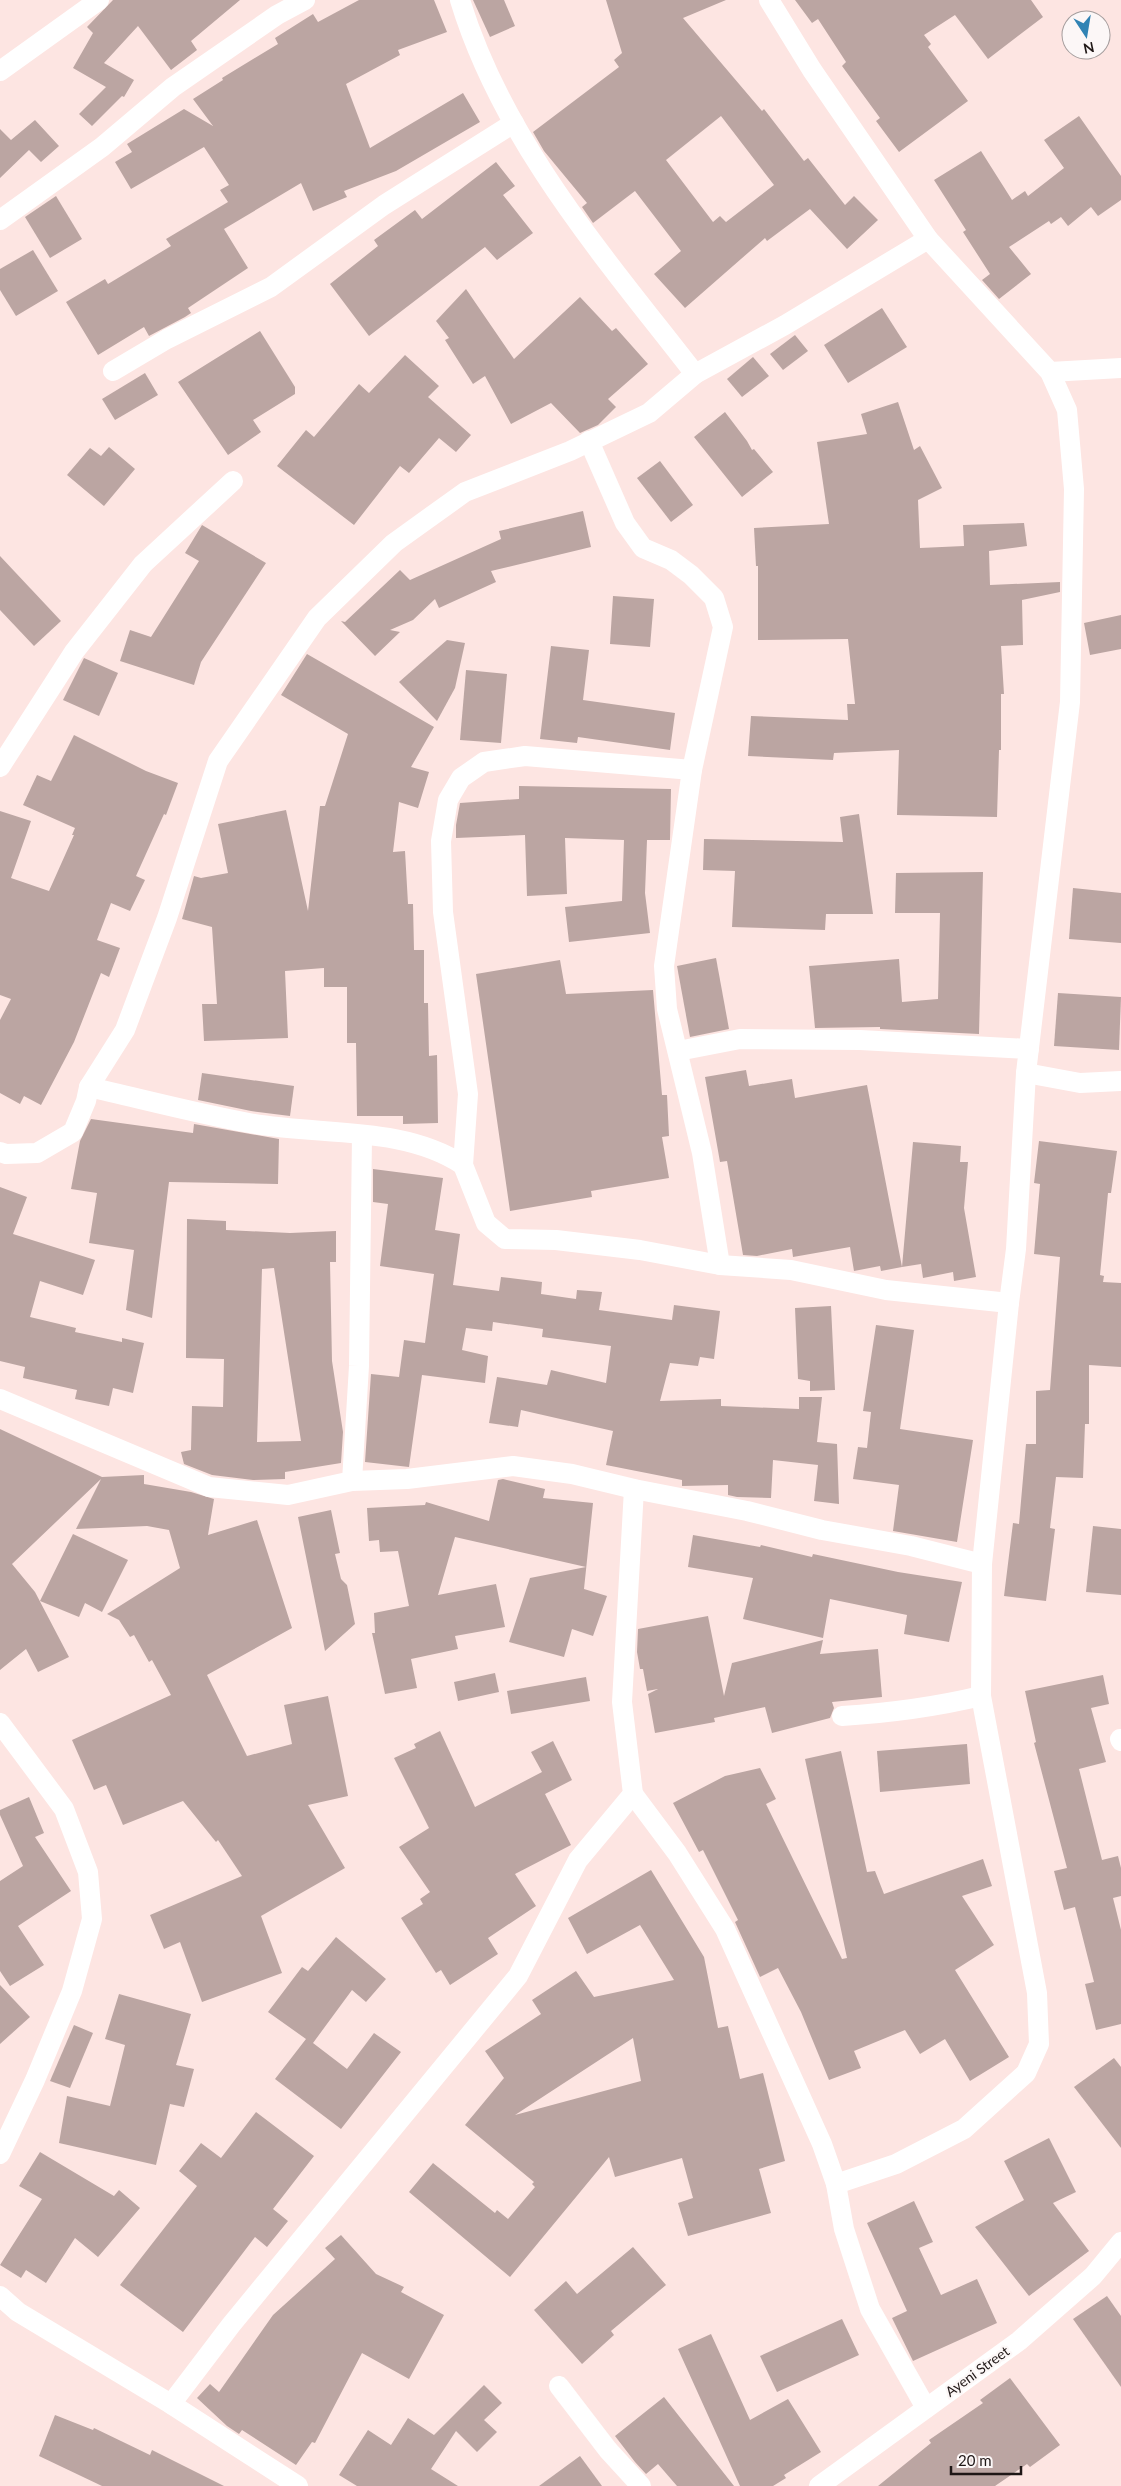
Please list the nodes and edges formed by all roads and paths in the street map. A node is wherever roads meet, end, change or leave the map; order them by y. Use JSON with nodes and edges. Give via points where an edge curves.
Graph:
{"nodes":[{"id":1,"x":99,"y":0,"type":"edge"},
{"id":2,"x":305,"y":0,"type":"edge"},
{"id":3,"x":460,"y":0,"type":"edge"},
{"id":4,"x":769,"y":0,"type":"edge"},
{"id":5,"x":0,"y":72,"type":"edge"},
{"id":6,"x":514,"y":123,"type":"junction"},
{"id":7,"x":0,"y":220,"type":"edge"},
{"id":8,"x":928,"y":239,"type":"junction"},
{"id":9,"x":1121,"y":368,"type":"edge"},
{"id":10,"x":113,"y":371,"type":"dead end"},
{"id":11,"x":1050,"y":372,"type":"junction"},
{"id":12,"x":695,"y":374,"type":"junction"},
{"id":13,"x":589,"y":441,"type":"junction"},
{"id":14,"x":234,"y":481,"type":"dead end"},
{"id":15,"x":0,"y":767,"type":"edge"},
{"id":16,"x":692,"y":770,"type":"junction"},
{"id":17,"x":1029,"y":1049,"type":"junction"},
{"id":18,"x":678,"y":1051,"type":"junction"},
{"id":19,"x":1026,"y":1073,"type":"junction"},
{"id":20,"x":1121,"y":1081,"type":"edge"},
{"id":21,"x":89,"y":1087,"type":"junction"},
{"id":22,"x":362,"y":1136,"type":"junction"},
{"id":23,"x":0,"y":1152,"type":"edge"},
{"id":24,"x":463,"y":1165,"type":"junction"},
{"id":25,"x":720,"y":1265,"type":"junction"},
{"id":26,"x":1009,"y":1303,"type":"junction"},
{"id":27,"x":0,"y":1399,"type":"edge"},
{"id":28,"x":352,"y":1481,"type":"junction"},
{"id":29,"x":634,"y":1490,"type":"junction"},
{"id":30,"x":982,"y":1564,"type":"junction"},
{"id":31,"x":981,"y":1696,"type":"junction"},
{"id":32,"x":842,"y":1716,"type":"dead end"},
{"id":33,"x":0,"y":1723,"type":"edge"},
{"id":34,"x":633,"y":1794,"type":"junction"},
{"id":35,"x":0,"y":2154,"type":"edge"},
{"id":36,"x":836,"y":2184,"type":"junction"},
{"id":37,"x":1121,"y":2242,"type":"edge"},
{"id":38,"x":0,"y":2296,"type":"edge"},
{"id":39,"x":559,"y":2386,"type":"dead end"},
{"id":40,"x":171,"y":2404,"type":"junction"},
{"id":41,"x":926,"y":2408,"type":"junction"},
{"id":42,"x":298,"y":2486,"type":"edge"},
{"id":43,"x":641,"y":2486,"type":"edge"},
{"id":44,"x":819,"y":2486,"type":"edge"}],
"edges":[{"from":1,"to":5,"type":"street"},
{"from":2,"to":7,"type":"street","via":[[277,15],[173,87],[102,147]]},
{"from":3,"to":6,"type":"street","via":[[471,36]]},
{"from":4,"to":8,"type":"street","via":[[812,70]]},
{"from":6,"to":10,"type":"street","via":[[384,205],[271,286],[167,339]]},
{"from":6,"to":12,"type":"street","via":[[549,180]]},
{"from":8,"to":11,"type":"street"},
{"from":8,"to":12,"type":"street","via":[[860,282]]},
{"from":9,"to":11,"type":"street"},
{"from":11,"to":17,"type":"street","via":[[1067,410],[1074,489],[1070,702]]},
{"from":12,"to":13,"type":"street","via":[[649,413]]},
{"from":13,"to":16,"type":"street","via":[[626,523],[643,548],[671,560],[714,598],[723,627]]},
{"from":13,"to":21,"type":"street","via":[[465,492],[394,542],[317,618],[218,761],[168,918],[125,1030]]},
{"from":14,"to":15,"type":"street","via":[[143,564],[74,652]]},
{"from":16,"to":18,"type":"street","via":[[664,966],[667,1009]]},
{"from":16,"to":24,"type":"street","via":[[525,756],[484,762],[461,778],[448,800],[441,841],[443,912],[468,1094]]},
{"from":17,"to":18,"type":"street","via":[[860,1040],[740,1040]]},
{"from":17,"to":19,"type":"street"},
{"from":18,"to":25,"type":"street","via":[[702,1153]]},
{"from":19,"to":20,"type":"street","via":[[1080,1083]]},
{"from":19,"to":26,"type":"street","via":[[1016,1249]]},
{"from":21,"to":22,"type":"street","via":[[250,1123]]},
{"from":21,"to":23,"type":"street","via":[[73,1132],[36,1153]]},
{"from":22,"to":24,"type":"street","via":[[411,1142],[445,1153]]},
{"from":22,"to":28,"type":"street","via":[[359,1366]]},
{"from":24,"to":25,"type":"street","via":[[486,1223],[505,1239],[556,1240],[640,1250]]},
{"from":25,"to":26,"type":"street","via":[[791,1270],[886,1290]]},
{"from":26,"to":30,"type":"street"},
{"from":27,"to":28,"type":"street","via":[[209,1487],[288,1495]]},
{"from":28,"to":29,"type":"street","via":[[407,1479],[514,1466],[572,1474]]},
{"from":29,"to":30,"type":"street","via":[[912,1546]]},
{"from":29,"to":34,"type":"street","via":[[622,1702]]},
{"from":30,"to":31,"type":"street"},
{"from":31,"to":32,"type":"street","via":[[883,1714]]},
{"from":31,"to":36,"type":"street","via":[[1037,1993],[1039,2044],[1026,2073],[964,2130],[896,2164]]},
{"from":33,"to":35,"type":"street","via":[[64,1810],[88,1872],[92,1919],[72,1991]]},
{"from":34,"to":36,"type":"street","via":[[677,1853],[725,1929],[822,2144]]},
{"from":34,"to":40,"type":"street","via":[[578,1860],[518,1976],[231,2325]]},
{"from":36,"to":41,"type":"street","via":[[844,2229],[870,2309]]},
{"from":37,"to":41,"type":"street","name":"Ayeni Street","via":[[1093,2276],[1019,2341]]},
{"from":38,"to":40,"type":"street","via":[[18,2312]]},
{"from":39,"to":43,"type":"street","via":[[608,2450]]},
{"from":40,"to":42,"type":"street"},
{"from":41,"to":44,"type":"street","name":"Ayeni Street"}]}
